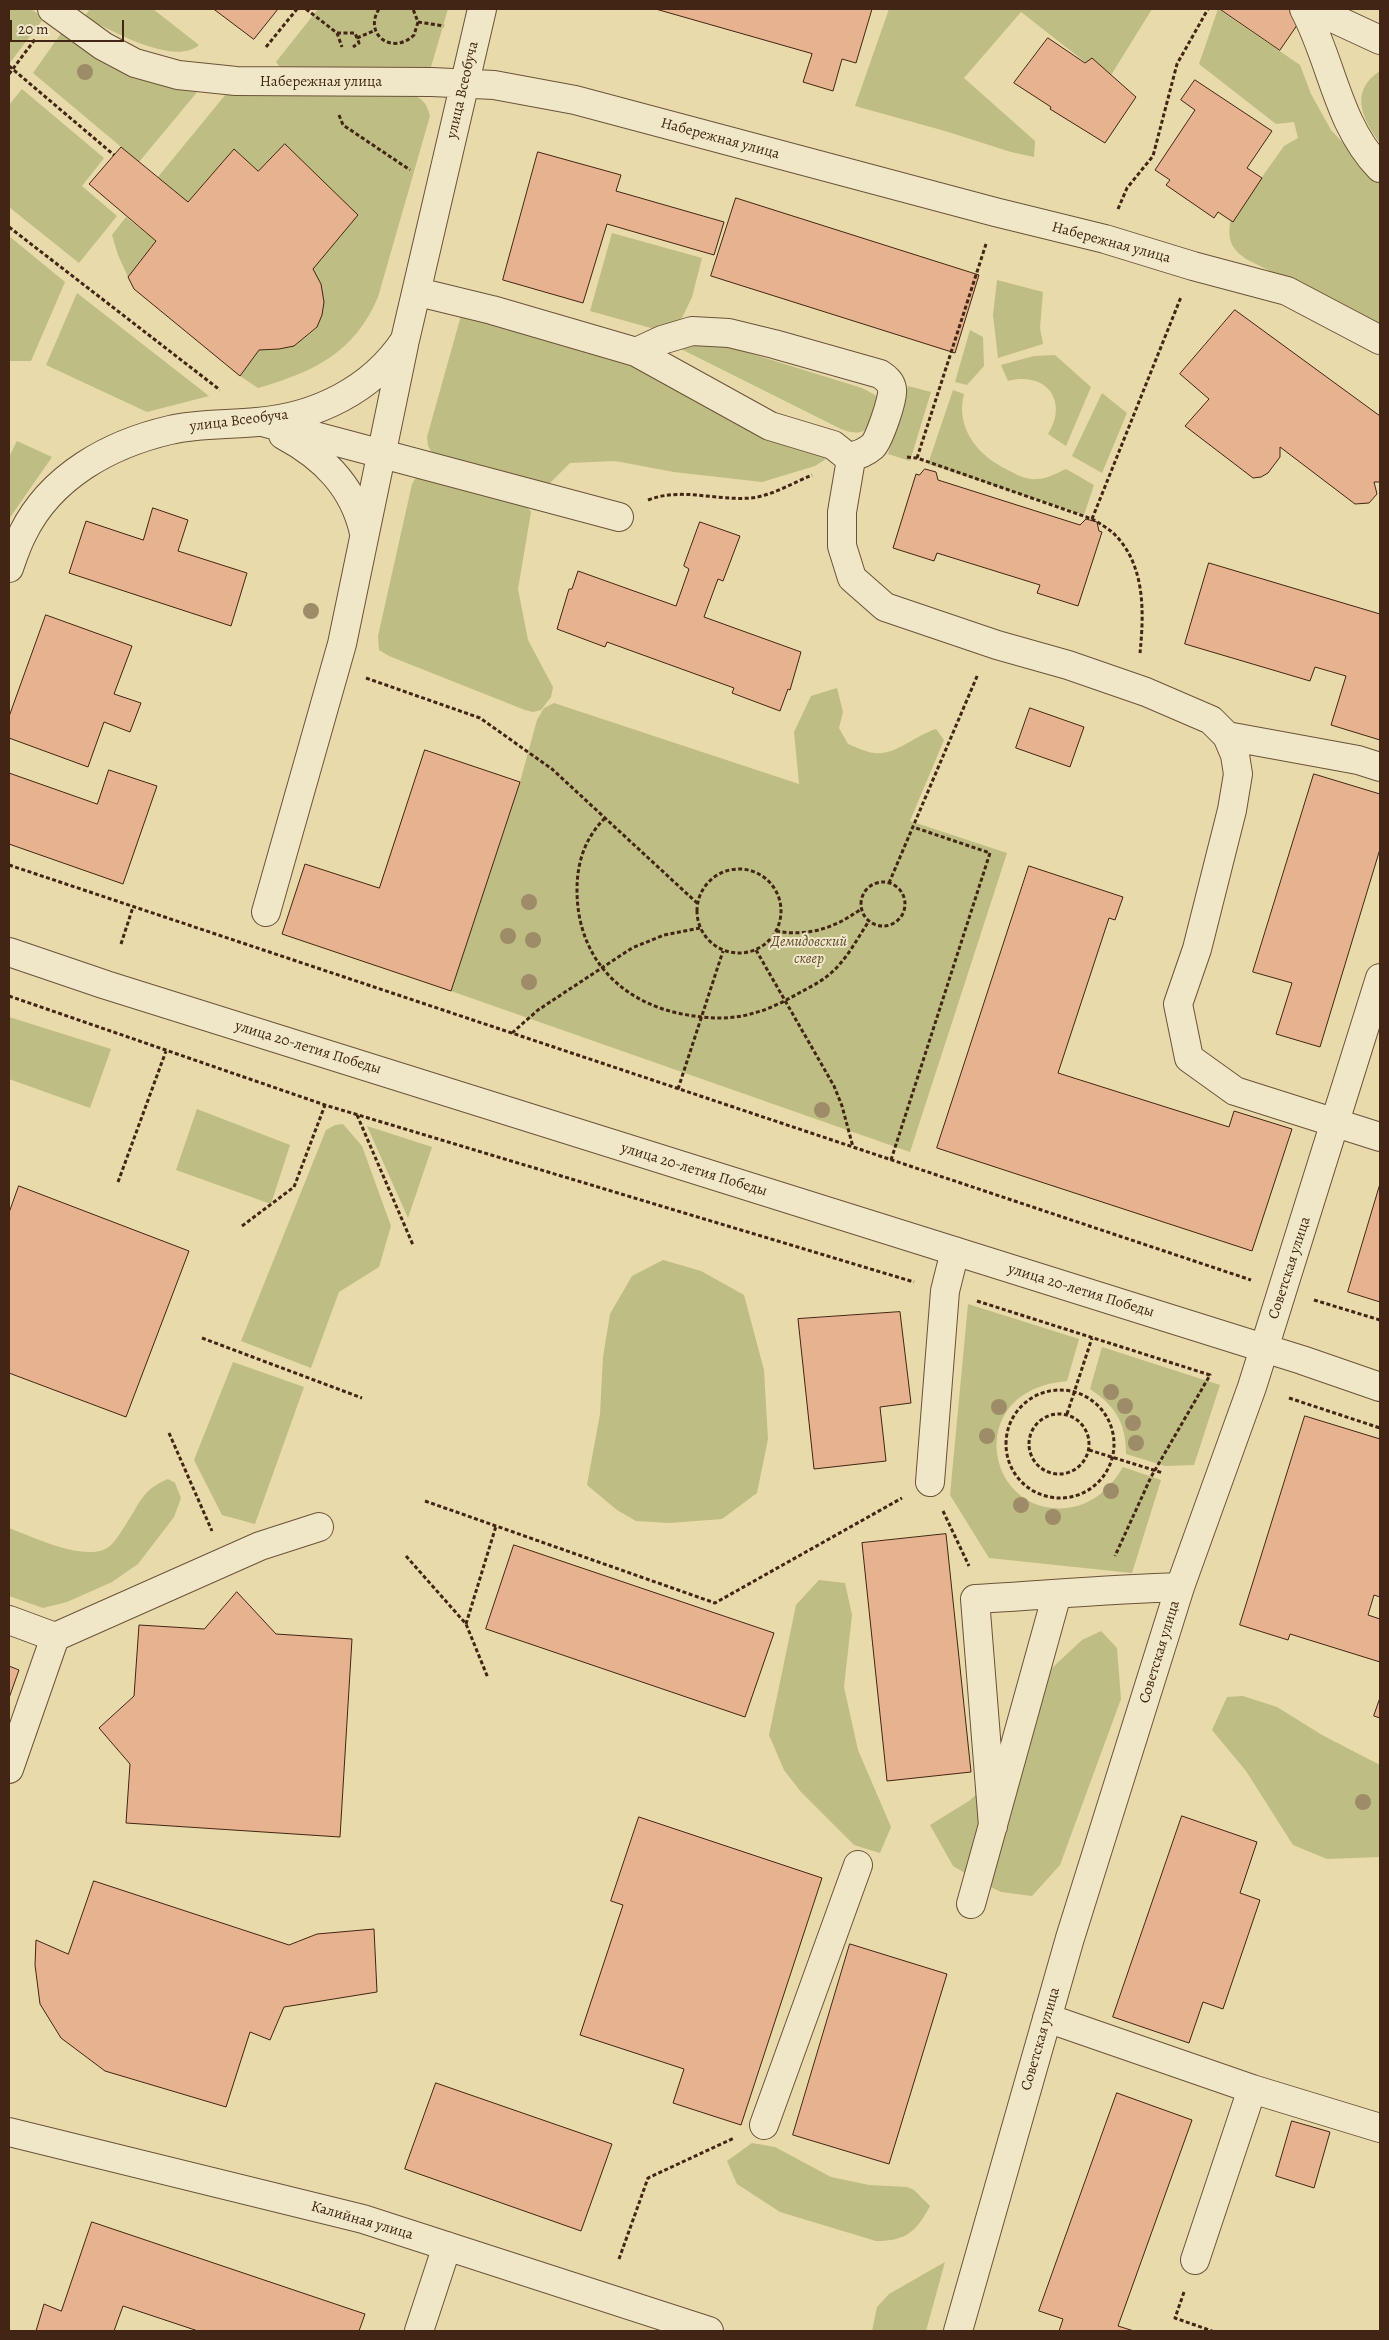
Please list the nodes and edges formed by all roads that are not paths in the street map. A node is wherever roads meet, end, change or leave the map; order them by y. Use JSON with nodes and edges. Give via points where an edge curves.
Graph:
{"nodes":[{"id":1,"x":482,"y":9,"type":"edge"},
{"id":2,"x":1304,"y":9,"type":"edge"},
{"id":3,"x":1313,"y":9,"type":"edge"},
{"id":4,"x":54,"y":10,"type":"edge"},
{"id":5,"x":1380,"y":40,"type":"edge"},
{"id":6,"x":464,"y":84,"type":"junction"},
{"id":7,"x":1380,"y":168,"type":"edge"},
{"id":8,"x":418,"y":292,"type":"junction"},
{"id":9,"x":1378,"y":334,"type":"edge"},
{"id":10,"x":406,"y":340,"type":"junction"},
{"id":11,"x":636,"y":352,"type":"junction"},
{"id":12,"x":260,"y":422,"type":"junction"},
{"id":13,"x":381,"y":453,"type":"junction"},
{"id":14,"x":856,"y":454,"type":"junction"},
{"id":15,"x":619,"y":517,"type":"road end"},
{"id":16,"x":364,"y":536,"type":"junction"},
{"id":17,"x":9,"y":568,"type":"edge"},
{"id":18,"x":1227,"y":736,"type":"junction"},
{"id":19,"x":1380,"y":767,"type":"edge"},
{"id":20,"x":266,"y":912,"type":"dead end"},
{"id":21,"x":9,"y":952,"type":"edge"},
{"id":22,"x":1380,"y":978,"type":"edge"},
{"id":23,"x":1336,"y":1122,"type":"junction"},
{"id":24,"x":1380,"y":1137,"type":"edge"},
{"id":25,"x":955,"y":1251,"type":"junction"},
{"id":26,"x":1264,"y":1349,"type":"junction"},
{"id":27,"x":1380,"y":1387,"type":"edge"},
{"id":28,"x":930,"y":1482,"type":"road end"},
{"id":29,"x":319,"y":1527,"type":"dead end"},
{"id":30,"x":1180,"y":1586,"type":"junction"},
{"id":31,"x":1057,"y":1594,"type":"junction"},
{"id":32,"x":9,"y":1620,"type":"edge"},
{"id":33,"x":56,"y":1637,"type":"junction"},
{"id":34,"x":9,"y":1769,"type":"edge"},
{"id":35,"x":992,"y":1826,"type":"junction"},
{"id":36,"x":858,"y":1865,"type":"dead end"},
{"id":37,"x":971,"y":1904,"type":"dead end"},
{"id":38,"x":1046,"y":2018,"type":"junction"},
{"id":39,"x":1252,"y":2088,"type":"junction"},
{"id":40,"x":764,"y":2125,"type":"road end"},
{"id":41,"x":1380,"y":2128,"type":"edge"},
{"id":42,"x":9,"y":2132,"type":"edge"},
{"id":43,"x":447,"y":2246,"type":"junction"},
{"id":44,"x":1195,"y":2260,"type":"dead end"},
{"id":45,"x":419,"y":2331,"type":"edge"},
{"id":46,"x":709,"y":2331,"type":"edge"},
{"id":47,"x":958,"y":2331,"type":"edge"}],
"edges":[{"from":1,"to":6,"type":"street","name":"улица Всеобуча"},
{"from":2,"to":7,"type":"street","via":[[1317,33],[1345,116],[1358,140]]},
{"from":3,"to":5,"type":"street"},
{"from":4,"to":6,"type":"street","name":"Набережная улица","via":[[103,46],[135,63],[178,75],[236,81]]},
{"from":6,"to":8,"type":"street","name":"улица Всеобуча"},
{"from":6,"to":9,"type":"street","name":"Набережная улица","via":[[494,85],[575,100],[1105,239],[1287,291]]},
{"from":8,"to":10,"type":"street","name":"улица Всеобуча"},
{"from":8,"to":11,"type":"street"},
{"from":10,"to":12,"type":"street","name":"улица Всеобуча","via":[[374,376],[348,395],[312,410]]},
{"from":10,"to":13,"type":"street"},
{"from":11,"to":14,"type":"street","via":[[770,426]]},
{"from":11,"to":14,"type":"street","via":[[692,331],[729,334],[880,374],[890,383],[892,396],[877,440]]},
{"from":12,"to":13,"type":"street"},
{"from":12,"to":16,"type":"street","via":[[308,450],[337,476],[360,514]]},
{"from":12,"to":17,"type":"street","name":"улица Всеобуча","via":[[171,430],[85,463],[62,481],[37,511],[22,533]]},
{"from":13,"to":15,"type":"street"},
{"from":13,"to":16,"type":"street"},
{"from":14,"to":18,"type":"street","via":[[842,512],[842,546],[852,578],[885,607],[1146,692],[1211,720]]},
{"from":16,"to":20,"type":"street","via":[[335,667]]},
{"from":18,"to":19,"type":"street"},
{"from":18,"to":23,"type":"street","via":[[1238,774],[1232,810],[1197,949],[1178,1004],[1189,1058],[1235,1091]]},
{"from":21,"to":25,"type":"street","name":"улица 20-летия Победы"},
{"from":22,"to":23,"type":"street","name":"Советская улица"},
{"from":23,"to":24,"type":"street"},
{"from":23,"to":26,"type":"street","name":"Советская улица"},
{"from":25,"to":26,"type":"street","name":"улица 20-летия Победы"},
{"from":25,"to":28,"type":"street","via":[[945,1291]]},
{"from":26,"to":27,"type":"street","name":"улица 20-летия Победы"},
{"from":26,"to":30,"type":"street","name":"Советская улица"},
{"from":29,"to":33,"type":"street","via":[[260,1546]]},
{"from":30,"to":31,"type":"street"},
{"from":30,"to":38,"type":"street","name":"Советская улица"},
{"from":31,"to":35,"type":"street"},
{"from":31,"to":35,"type":"street","via":[[975,1599]]},
{"from":32,"to":33,"type":"street"},
{"from":33,"to":34,"type":"street"},
{"from":35,"to":37,"type":"street"},
{"from":36,"to":40,"type":"street"},
{"from":38,"to":39,"type":"street"},
{"from":38,"to":47,"type":"street","name":"Советская улица"},
{"from":39,"to":41,"type":"street"},
{"from":39,"to":44,"type":"street"},
{"from":42,"to":43,"type":"street","name":"Калийная улица","via":[[363,2219]]},
{"from":43,"to":45,"type":"street"},
{"from":43,"to":46,"type":"street","name":"Калийная улица"}]}
